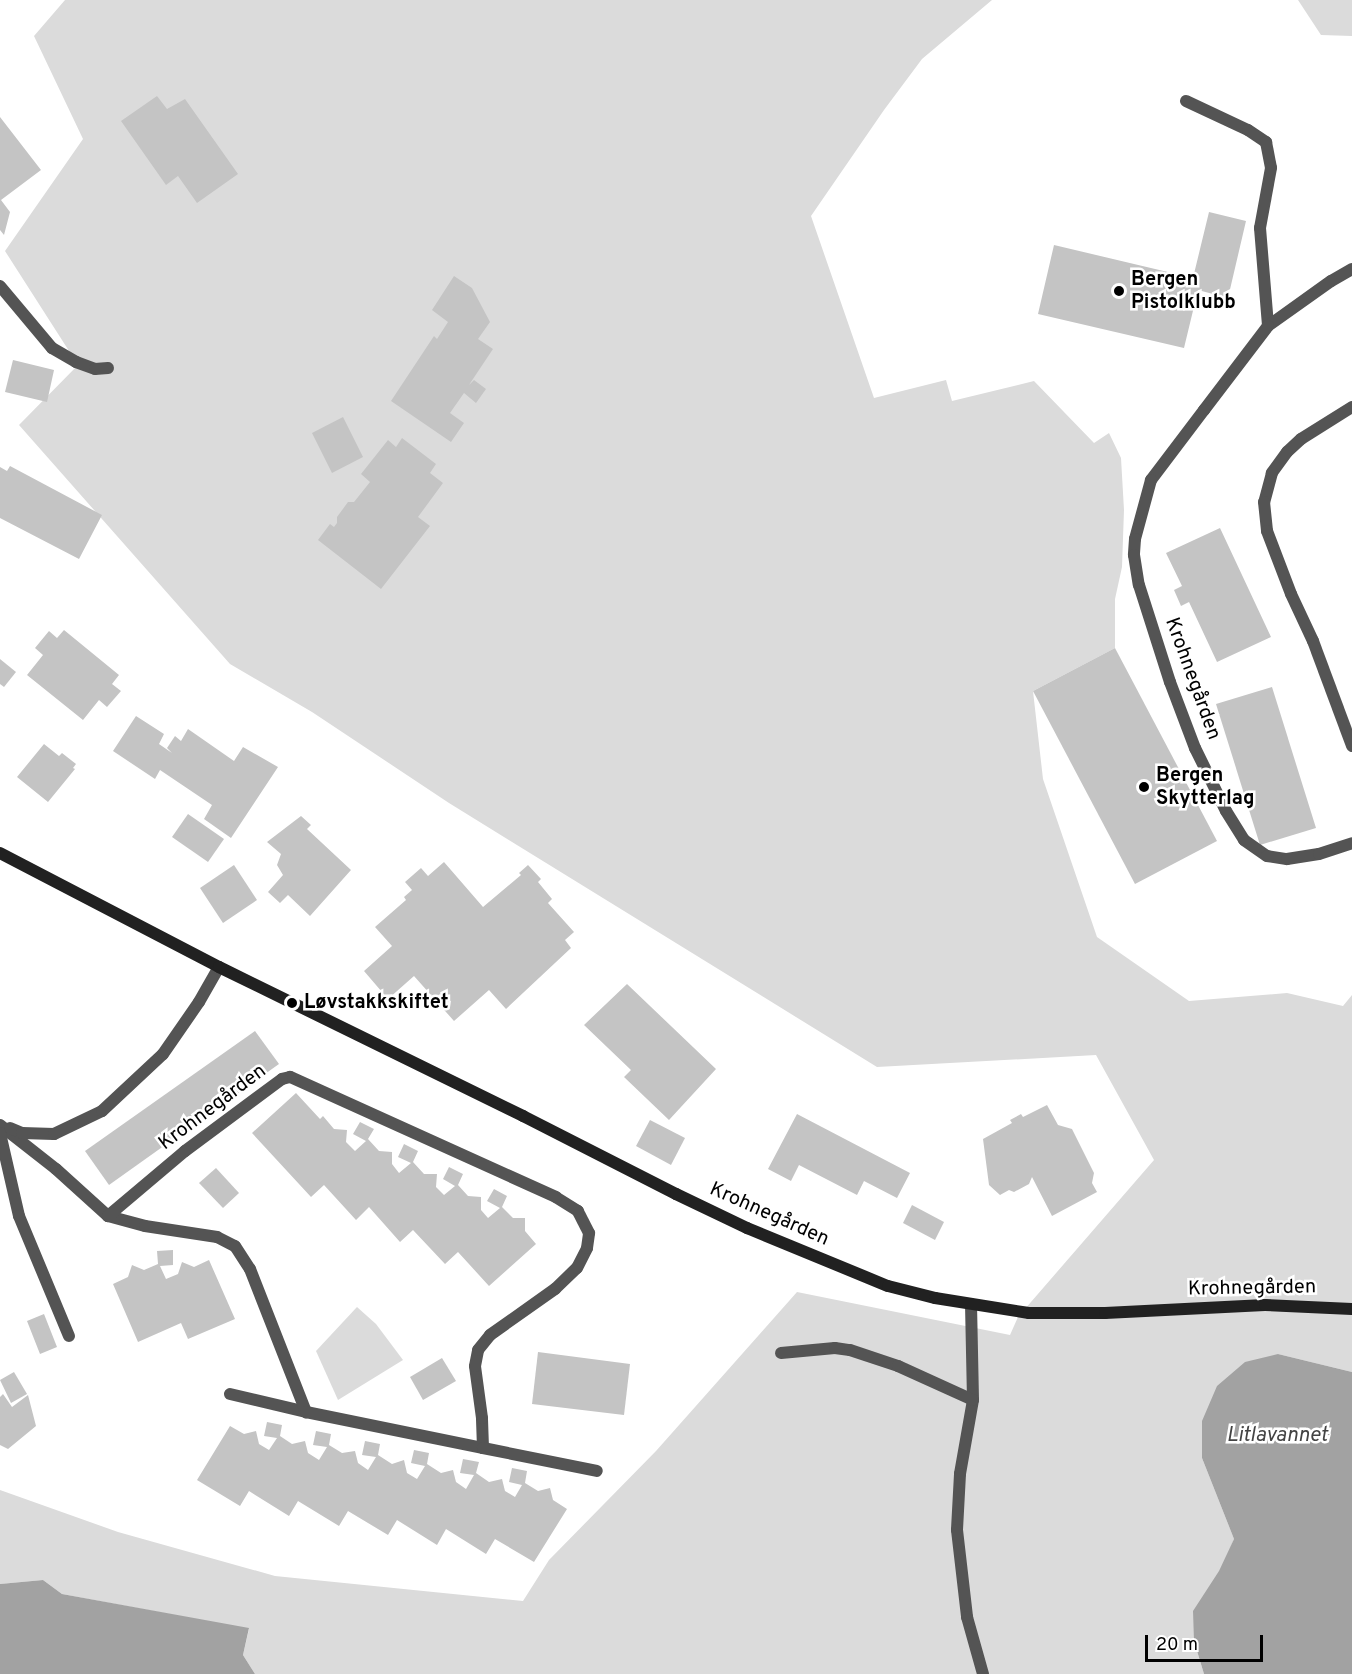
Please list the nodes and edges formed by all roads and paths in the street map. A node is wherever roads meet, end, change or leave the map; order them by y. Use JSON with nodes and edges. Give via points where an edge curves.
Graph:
{"nodes":[{"id":1,"x":1186,"y":101,"type":"dead end"},
{"id":2,"x":1352,"y":269,"type":"edge"},
{"id":3,"x":0,"y":286,"type":"edge"},
{"id":4,"x":1268,"y":326,"type":"junction"},
{"id":5,"x":108,"y":368,"type":"dead end"},
{"id":6,"x":1352,"y":407,"type":"edge"},
{"id":7,"x":1352,"y":746,"type":"edge"},
{"id":8,"x":1352,"y":843,"type":"edge"},
{"id":9,"x":0,"y":853,"type":"edge"},
{"id":10,"x":219,"y":967,"type":"junction"},
{"id":11,"x":0,"y":1125,"type":"edge"},
{"id":12,"x":0,"y":1133,"type":"edge"},
{"id":13,"x":108,"y":1216,"type":"junction"},
{"id":14,"x":971,"y":1304,"type":"junction"},
{"id":15,"x":1352,"y":1309,"type":"edge"},
{"id":16,"x":69,"y":1336,"type":"dead end"},
{"id":17,"x":781,"y":1353,"type":"dead end"},
{"id":18,"x":230,"y":1394,"type":"dead end"},
{"id":19,"x":973,"y":1400,"type":"junction"},
{"id":20,"x":306,"y":1412,"type":"junction"},
{"id":21,"x":483,"y":1448,"type":"junction"},
{"id":22,"x":597,"y":1471,"type":"dead end"},
{"id":23,"x":983,"y":1674,"type":"edge"}],
"edges":[{"from":1,"to":4,"type":"street","via":[[1266,142],[1271,168],[1260,228]]},
{"from":2,"to":4,"type":"street","name":"Krohnegården"},
{"from":3,"to":5,"type":"street","via":[[52,348],[95,369]]},
{"from":4,"to":8,"type":"street","name":"Krohnegården","via":[[1151,480],[1135,539],[1138,585],[1195,748],[1244,840],[1267,856],[1287,859]]},
{"from":6,"to":7,"type":"street","via":[[1287,452],[1272,473],[1264,502],[1267,531]]},
{"from":9,"to":10,"type":"main road","name":"Krohnegården"},
{"from":10,"to":11,"type":"street","via":[[163,1054],[102,1111],[54,1134],[22,1133]]},
{"from":10,"to":14,"type":"main road","name":"Krohnegården","via":[[747,1228],[888,1286]]},
{"from":11,"to":13,"type":"street"},
{"from":12,"to":16,"type":"street","via":[[19,1216]]},
{"from":13,"to":20,"type":"street","via":[[217,1237],[235,1246],[250,1269]]},
{"from":13,"to":21,"type":"street","name":"Krohnegården","via":[[185,1151],[290,1077],[556,1197],[578,1211],[585,1221],[589,1233],[587,1248],[577,1268],[555,1289],[490,1335],[478,1350],[475,1366]]},
{"from":14,"to":15,"type":"main road","name":"Krohnegården","via":[[1029,1312],[1081,1313],[1265,1305]]},
{"from":14,"to":19,"type":"street"},
{"from":17,"to":19,"type":"street","via":[[850,1350],[898,1366]]},
{"from":18,"to":20,"type":"street"},
{"from":19,"to":23,"type":"street","via":[[959,1492],[958,1555],[967,1617]]},
{"from":20,"to":21,"type":"street"},
{"from":21,"to":22,"type":"street"}]}
